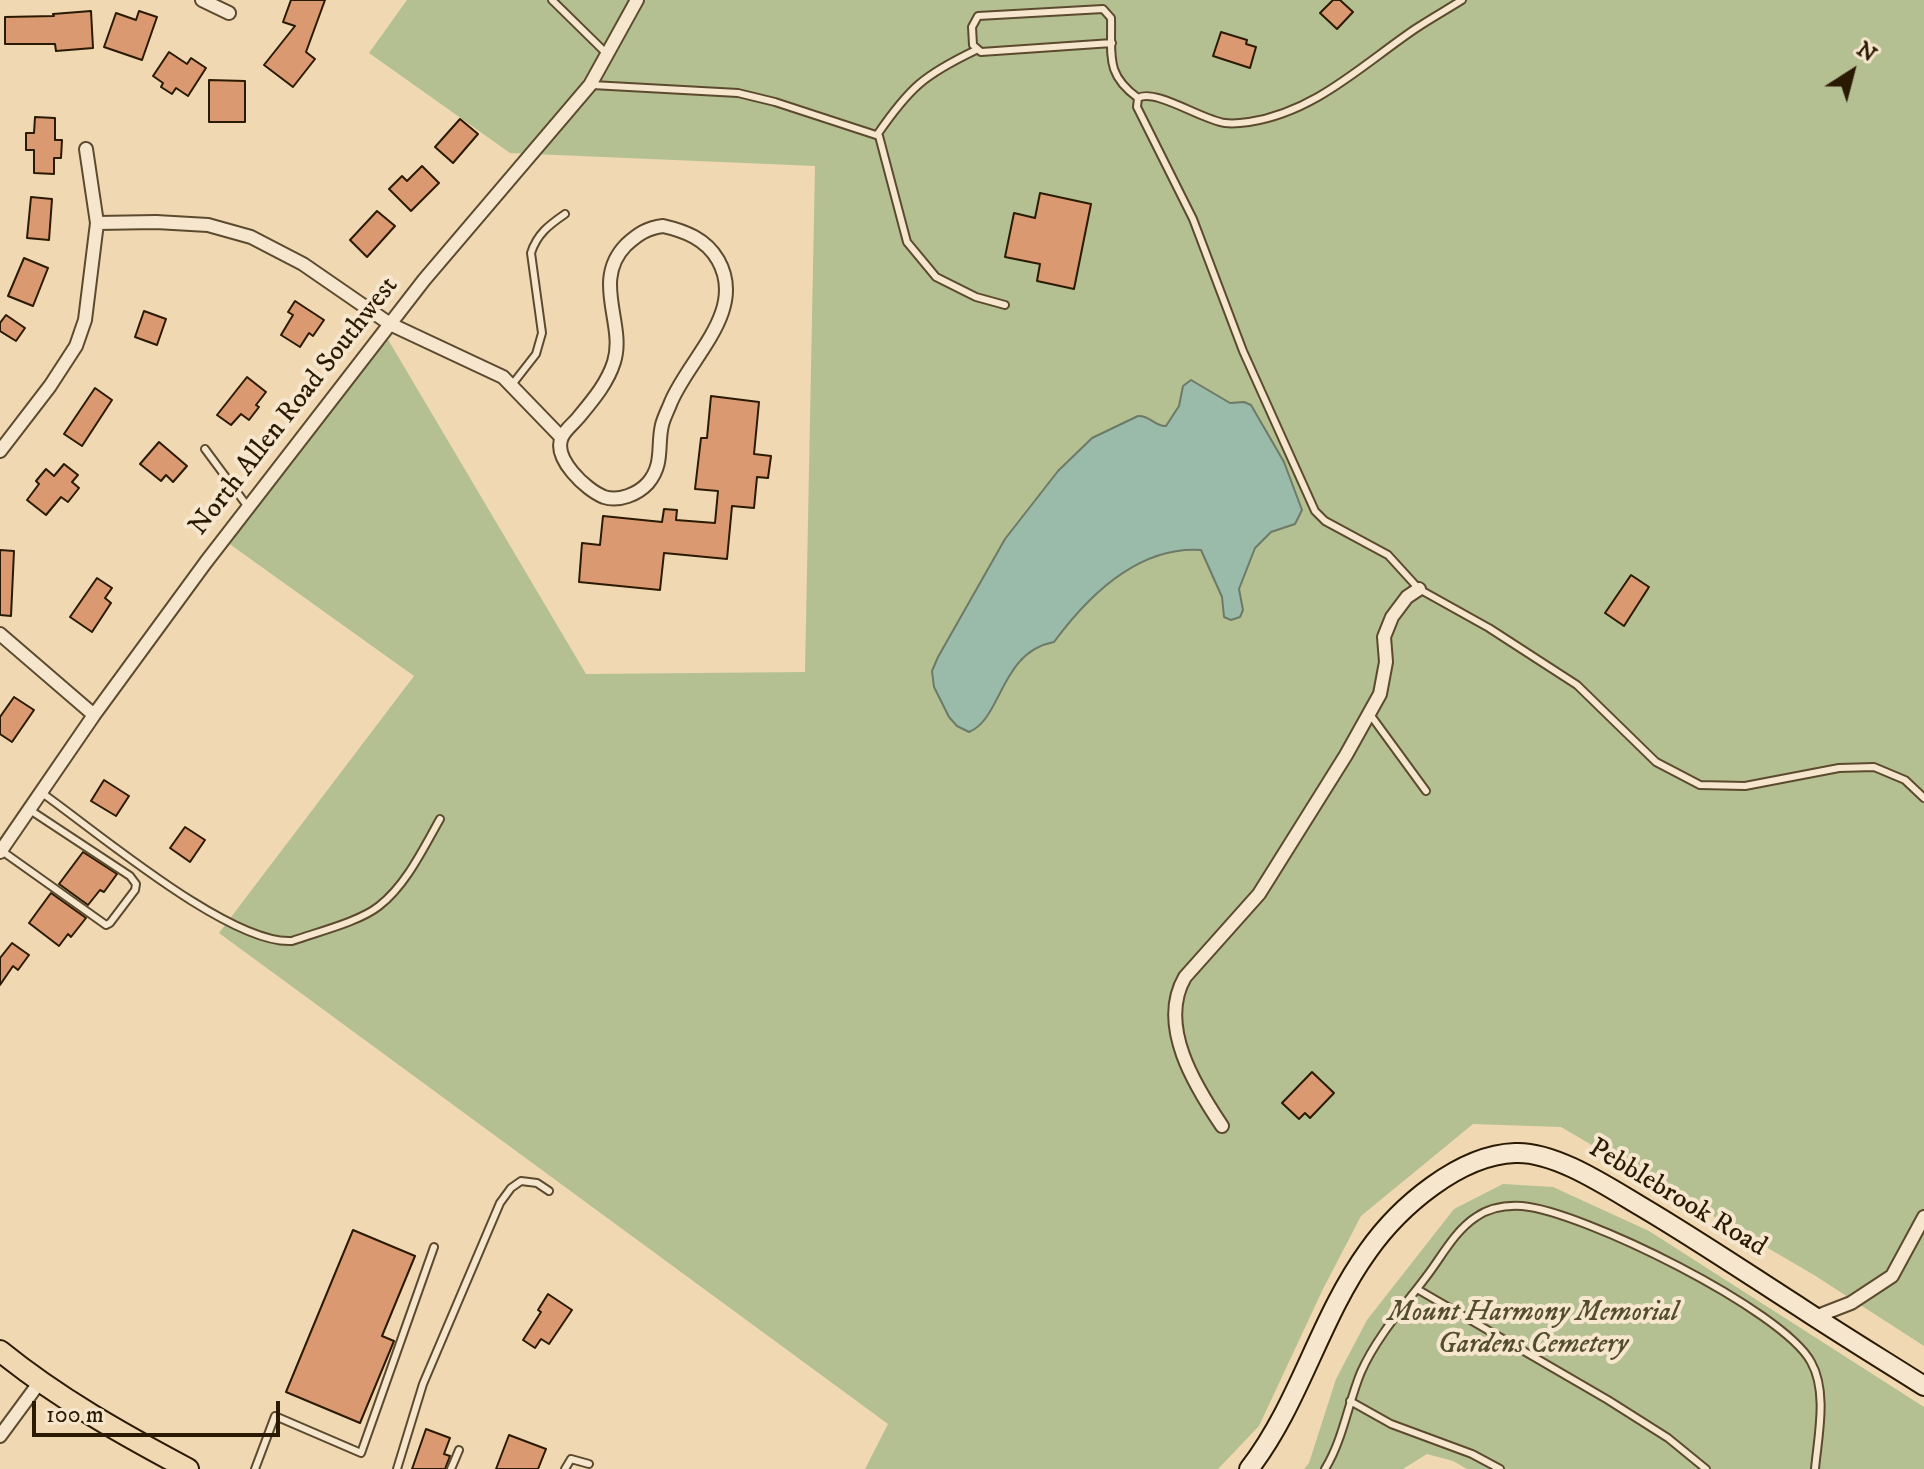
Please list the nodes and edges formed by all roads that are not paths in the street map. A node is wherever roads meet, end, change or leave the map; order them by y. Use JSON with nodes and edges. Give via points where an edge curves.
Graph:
{"nodes":[{"id":1,"x":202,"y":0,"type":"edge"},
{"id":2,"x":552,"y":0,"type":"edge"},
{"id":3,"x":637,"y":0,"type":"edge"},
{"id":4,"x":1462,"y":0,"type":"edge"},
{"id":5,"x":229,"y":13,"type":"dead end"},
{"id":6,"x":1112,"y":43,"type":"junction"},
{"id":7,"x":976,"y":50,"type":"junction"},
{"id":8,"x":607,"y":54,"type":"junction"},
{"id":9,"x":590,"y":85,"type":"junction"},
{"id":10,"x":1138,"y":98,"type":"junction"},
{"id":11,"x":877,"y":135,"type":"junction"},
{"id":12,"x":86,"y":149,"type":"dead end"},
{"id":13,"x":565,"y":214,"type":"dead end"},
{"id":14,"x":97,"y":223,"type":"junction"},
{"id":15,"x":1005,"y":305,"type":"dead end"},
{"id":16,"x":390,"y":324,"type":"junction"},
{"id":17,"x":511,"y":386,"type":"junction"},
{"id":18,"x":561,"y":437,"type":"junction"},
{"id":19,"x":205,"y":449,"type":"dead end"},
{"id":20,"x":0,"y":451,"type":"edge"},
{"id":21,"x":248,"y":507,"type":"junction"},
{"id":22,"x":1419,"y":589,"type":"junction"},
{"id":23,"x":0,"y":634,"type":"edge"},
{"id":24,"x":1369,"y":713,"type":"junction"},
{"id":25,"x":94,"y":715,"type":"junction"},
{"id":26,"x":1426,"y":791,"type":"dead end"},
{"id":27,"x":42,"y":793,"type":"junction"},
{"id":28,"x":1924,"y":798,"type":"edge"},
{"id":29,"x":30,"y":810,"type":"junction"},
{"id":30,"x":440,"y":819,"type":"dead end"},
{"id":31,"x":0,"y":851,"type":"edge"},
{"id":32,"x":1222,"y":1126,"type":"dead end"},
{"id":33,"x":549,"y":1191,"type":"dead end"},
{"id":34,"x":1924,"y":1217,"type":"edge"},
{"id":35,"x":434,"y":1247,"type":"dead end"},
{"id":36,"x":1417,"y":1289,"type":"junction"},
{"id":37,"x":1815,"y":1317,"type":"junction"},
{"id":38,"x":0,"y":1351,"type":"edge"},
{"id":39,"x":39,"y":1383,"type":"junction"},
{"id":40,"x":1924,"y":1386,"type":"edge"},
{"id":41,"x":1350,"y":1401,"type":"junction"},
{"id":42,"x":2,"y":1428,"type":"edge"},
{"id":43,"x":459,"y":1450,"type":"dead end"},
{"id":44,"x":160,"y":1462,"type":"edge"},
{"id":45,"x":589,"y":1464,"type":"dead end"},
{"id":46,"x":188,"y":1469,"type":"edge"},
{"id":47,"x":255,"y":1469,"type":"edge"},
{"id":48,"x":397,"y":1469,"type":"edge"},
{"id":49,"x":451,"y":1469,"type":"edge"},
{"id":50,"x":565,"y":1469,"type":"edge"},
{"id":51,"x":1249,"y":1469,"type":"edge"},
{"id":52,"x":1325,"y":1469,"type":"edge"},
{"id":53,"x":1500,"y":1469,"type":"edge"},
{"id":54,"x":1706,"y":1469,"type":"edge"},
{"id":55,"x":1815,"y":1469,"type":"edge"}],
"edges":[{"from":1,"to":5,"type":"street"},
{"from":2,"to":8,"type":"lane"},
{"from":3,"to":8,"type":"street","name":"North Allen Road Southwest"},
{"from":4,"to":10,"type":"lane","via":[[1327,93],[1288,113],[1224,123],[1151,95]]},
{"from":6,"to":7,"type":"lane"},
{"from":6,"to":7,"type":"lane","via":[[1111,18],[1098,8],[978,16],[972,27]]},
{"from":6,"to":10,"type":"lane","via":[[1114,74]]},
{"from":7,"to":11,"type":"lane","via":[[916,84]]},
{"from":8,"to":9,"type":"street","name":"North Allen Road Southwest"},
{"from":9,"to":11,"type":"lane","via":[[738,93]]},
{"from":9,"to":16,"type":"street","name":"North Allen Road Southwest"},
{"from":10,"to":22,"type":"lane","via":[[1137,107],[1193,219],[1243,351],[1315,511],[1388,555]]},
{"from":11,"to":15,"type":"lane","via":[[907,242],[936,277]]},
{"from":12,"to":14,"type":"street"},
{"from":13,"to":17,"type":"lane","via":[[546,226],[531,253],[542,333],[536,354]]},
{"from":14,"to":16,"type":"street","via":[[208,225],[251,237],[303,264]]},
{"from":14,"to":20,"type":"street","via":[[85,320],[76,346]]},
{"from":16,"to":17,"type":"street","via":[[503,377]]},
{"from":16,"to":21,"type":"street","name":"North Allen Road Southwest"},
{"from":17,"to":18,"type":"street"},
{"from":18,"to":18,"type":"street","via":[[573,474],[604,496],[620,499],[649,482],[660,462],[662,426],[672,399],[724,309],[726,278],[709,247],[663,226],[643,231],[621,250],[609,290],[615,359],[595,399]]},
{"from":19,"to":21,"type":"lane"},
{"from":21,"to":25,"type":"street","name":"North Allen Road Southwest"},
{"from":22,"to":24,"type":"street","via":[[1392,617],[1384,637],[1380,694]]},
{"from":22,"to":28,"type":"lane","via":[[1577,685],[1656,762],[1700,785],[1745,786],[1839,768],[1874,767],[1905,780]]},
{"from":23,"to":25,"type":"street"},
{"from":24,"to":26,"type":"lane"},
{"from":24,"to":32,"type":"street","via":[[1259,894],[1176,992],[1177,1040]]},
{"from":25,"to":27,"type":"street","name":"North Allen Road Southwest"},
{"from":27,"to":29,"type":"street","name":"North Allen Road Southwest"},
{"from":27,"to":30,"type":"lane","via":[[201,905],[277,942],[377,908],[408,872]]},
{"from":29,"to":31,"type":"street","name":"North Allen Road Southwest"},
{"from":29,"to":31,"type":"lane","via":[[130,876],[135,890],[106,925]]},
{"from":33,"to":48,"type":"lane","via":[[521,1181],[500,1203],[423,1384]]},
{"from":34,"to":37,"type":"street","via":[[1892,1276],[1851,1303]]},
{"from":35,"to":47,"type":"lane","via":[[361,1453],[275,1416]]},
{"from":36,"to":41,"type":"lane","via":[[1371,1353]]},
{"from":36,"to":54,"type":"lane","via":[[1608,1400]]},
{"from":36,"to":55,"type":"lane","via":[[1463,1228],[1492,1209],[1522,1206],[1604,1231],[1744,1304],[1799,1345],[1812,1363],[1820,1390]]},
{"from":37,"to":40,"type":"street","name":"Pebblebrook Road"},
{"from":37,"to":51,"type":"street","name":"Pebblebrook Road","via":[[1592,1177],[1518,1152],[1486,1156],[1432,1188],[1369,1248],[1343,1288],[1269,1444]]},
{"from":38,"to":39,"type":"main road"},
{"from":39,"to":42,"type":"street"},
{"from":39,"to":44,"type":"main road"},
{"from":41,"to":52,"type":"lane"},
{"from":41,"to":53,"type":"lane","via":[[1391,1424]]},
{"from":43,"to":49,"type":"lane"},
{"from":44,"to":46,"type":"main road"},
{"from":45,"to":50,"type":"lane","via":[[571,1459]]}]}
